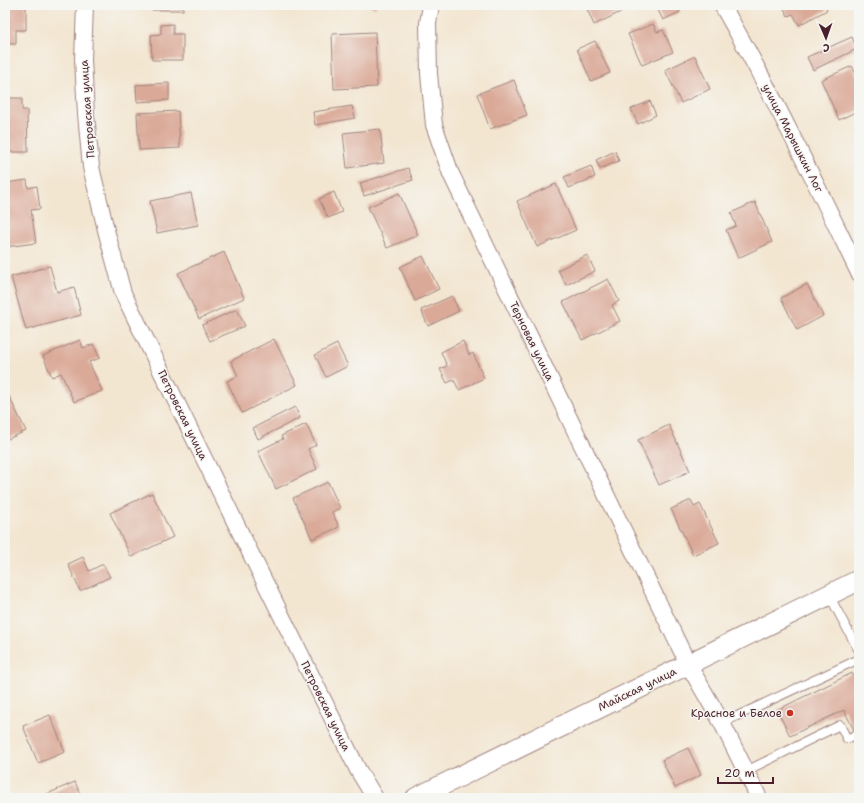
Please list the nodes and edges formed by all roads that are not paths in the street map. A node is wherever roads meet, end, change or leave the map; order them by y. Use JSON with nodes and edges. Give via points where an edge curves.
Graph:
{"nodes":[{"id":1,"x":85,"y":5,"type":"edge"},
{"id":2,"x":431,"y":5,"type":"edge"},
{"id":3,"x":722,"y":5,"type":"edge"},
{"id":4,"x":859,"y":273,"type":"edge"},
{"id":5,"x":859,"y":580,"type":"edge"},
{"id":6,"x":829,"y":595,"type":"junction"},
{"id":7,"x":859,"y":651,"type":"edge"},
{"id":8,"x":859,"y":658,"type":"edge"},
{"id":9,"x":688,"y":664,"type":"junction"},
{"id":10,"x":722,"y":723,"type":"junction"},
{"id":11,"x":859,"y":733,"type":"edge"},
{"id":12,"x":746,"y":771,"type":"junction"},
{"id":13,"x":375,"y":798,"type":"edge"},
{"id":14,"x":416,"y":798,"type":"edge"},
{"id":15,"x":759,"y":798,"type":"edge"}],
"edges":[{"from":1,"to":13,"type":"street","name":"Петровская улица","via":[[83,60],[91,167],[123,293],[351,756]]},
{"from":2,"to":9,"type":"street","name":"Терновая улица","via":[[428,23],[429,74],[434,125],[451,174]]},
{"from":3,"to":4,"type":"street","name":"улица Марышкин Лог","via":[[788,127]]},
{"from":5,"to":6,"type":"street","name":"Майская улица"},
{"from":6,"to":7,"type":"lane"},
{"from":6,"to":9,"type":"street","name":"Майская улица"},
{"from":8,"to":10,"type":"lane"},
{"from":9,"to":10,"type":"street","name":"Терновая улица"},
{"from":9,"to":14,"type":"street","name":"Майская улица"},
{"from":10,"to":12,"type":"street","name":"Терновая улица"},
{"from":11,"to":12,"type":"lane","via":[[847,739],[840,725]]},
{"from":12,"to":15,"type":"street","name":"Терновая улица"}]}
